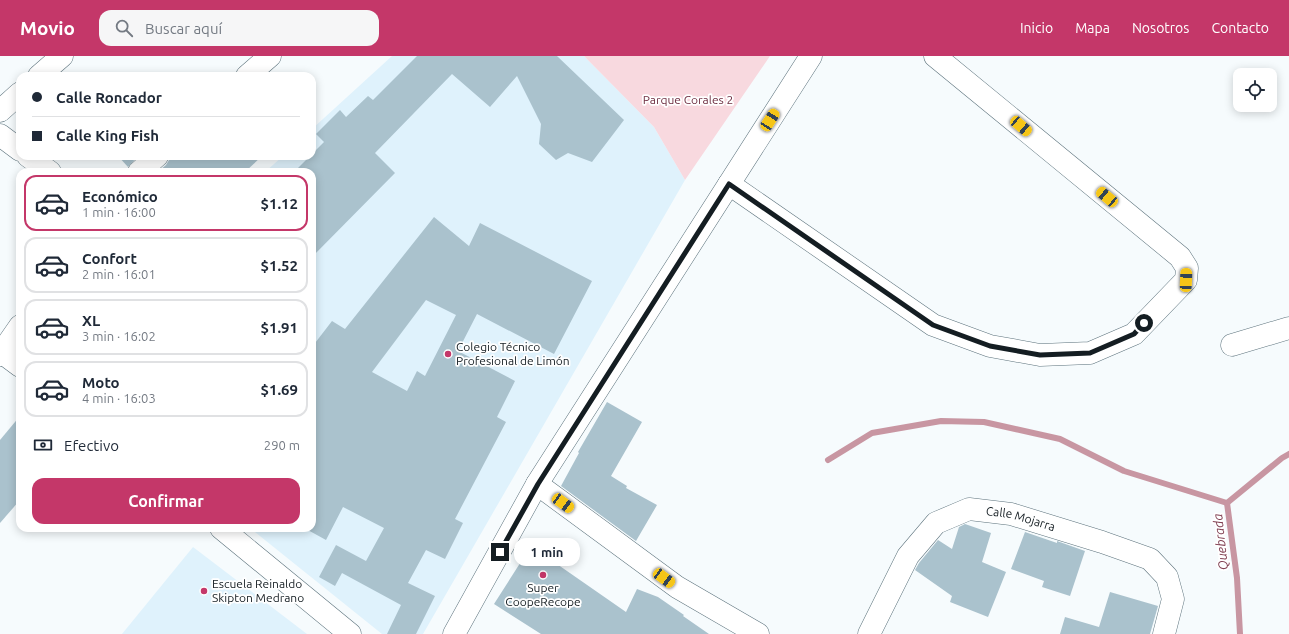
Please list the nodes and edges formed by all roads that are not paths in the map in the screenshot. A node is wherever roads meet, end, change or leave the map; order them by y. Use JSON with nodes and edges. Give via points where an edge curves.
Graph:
{"nodes":[{"id":1,"x":62,"y":56,"type":"edge"},
{"id":2,"x":270,"y":56,"type":"edge"},
{"id":3,"x":811,"y":56,"type":"edge"},
{"id":4,"x":935,"y":56,"type":"edge"},
{"id":5,"x":44,"y":72,"type":"edge"},
{"id":6,"x":252,"y":72,"type":"edge"},
{"id":7,"x":16,"y":97,"type":"edge"},
{"id":8,"x":0,"y":111,"type":"edge"},
{"id":9,"x":0,"y":135,"type":"edge"},
{"id":10,"x":16,"y":147,"type":"edge"},
{"id":11,"x":34,"y":160,"type":"edge"},
{"id":12,"x":152,"y":160,"type":"edge"},
{"id":13,"x":44,"y":168,"type":"edge"},
{"id":14,"x":144,"y":168,"type":"edge"},
{"id":15,"x":729,"y":184,"type":"junction"},
{"id":16,"x":1289,"y":328,"type":"edge"},
{"id":17,"x":16,"y":332,"type":"edge"},
{"id":18,"x":1232,"y":345,"type":"dead end"},
{"id":19,"x":1,"y":353,"type":"edge"},
{"id":20,"x":16,"y":363,"type":"edge"},
{"id":21,"x":538,"y":484,"type":"junction"},
{"id":22,"x":226,"y":532,"type":"edge"},
{"id":23,"x":350,"y":634,"type":"edge"},
{"id":24,"x":454,"y":634,"type":"edge"},
{"id":25,"x":758,"y":634,"type":"edge"},
{"id":26,"x":869,"y":634,"type":"edge"},
{"id":27,"x":1164,"y":634,"type":"edge"}],
"edges":[{"from":1,"to":5,"type":"street"},
{"from":2,"to":6,"type":"street"},
{"from":3,"to":15,"type":"street"},
{"from":4,"to":15,"type":"street","via":[[1180,257],[1187,268],[1186,280],[1134,334],[1090,353],[1040,355],[990,346],[933,325]]},
{"from":7,"to":8,"type":"street"},
{"from":9,"to":10,"type":"street"},
{"from":11,"to":13,"type":"street"},
{"from":12,"to":14,"type":"street"},
{"from":15,"to":21,"type":"street"},
{"from":16,"to":18,"type":"street"},
{"from":17,"to":19,"type":"street"},
{"from":19,"to":20,"type":"street"},
{"from":21,"to":24,"type":"street"},
{"from":21,"to":25,"type":"street","via":[[677,587]]},
{"from":22,"to":23,"type":"street"},
{"from":26,"to":27,"type":"street","name":"Calle Mojarra","via":[[908,556],[936,523],[969,509],[1010,514],[1150,559],[1168,577],[1173,599]]}]}
